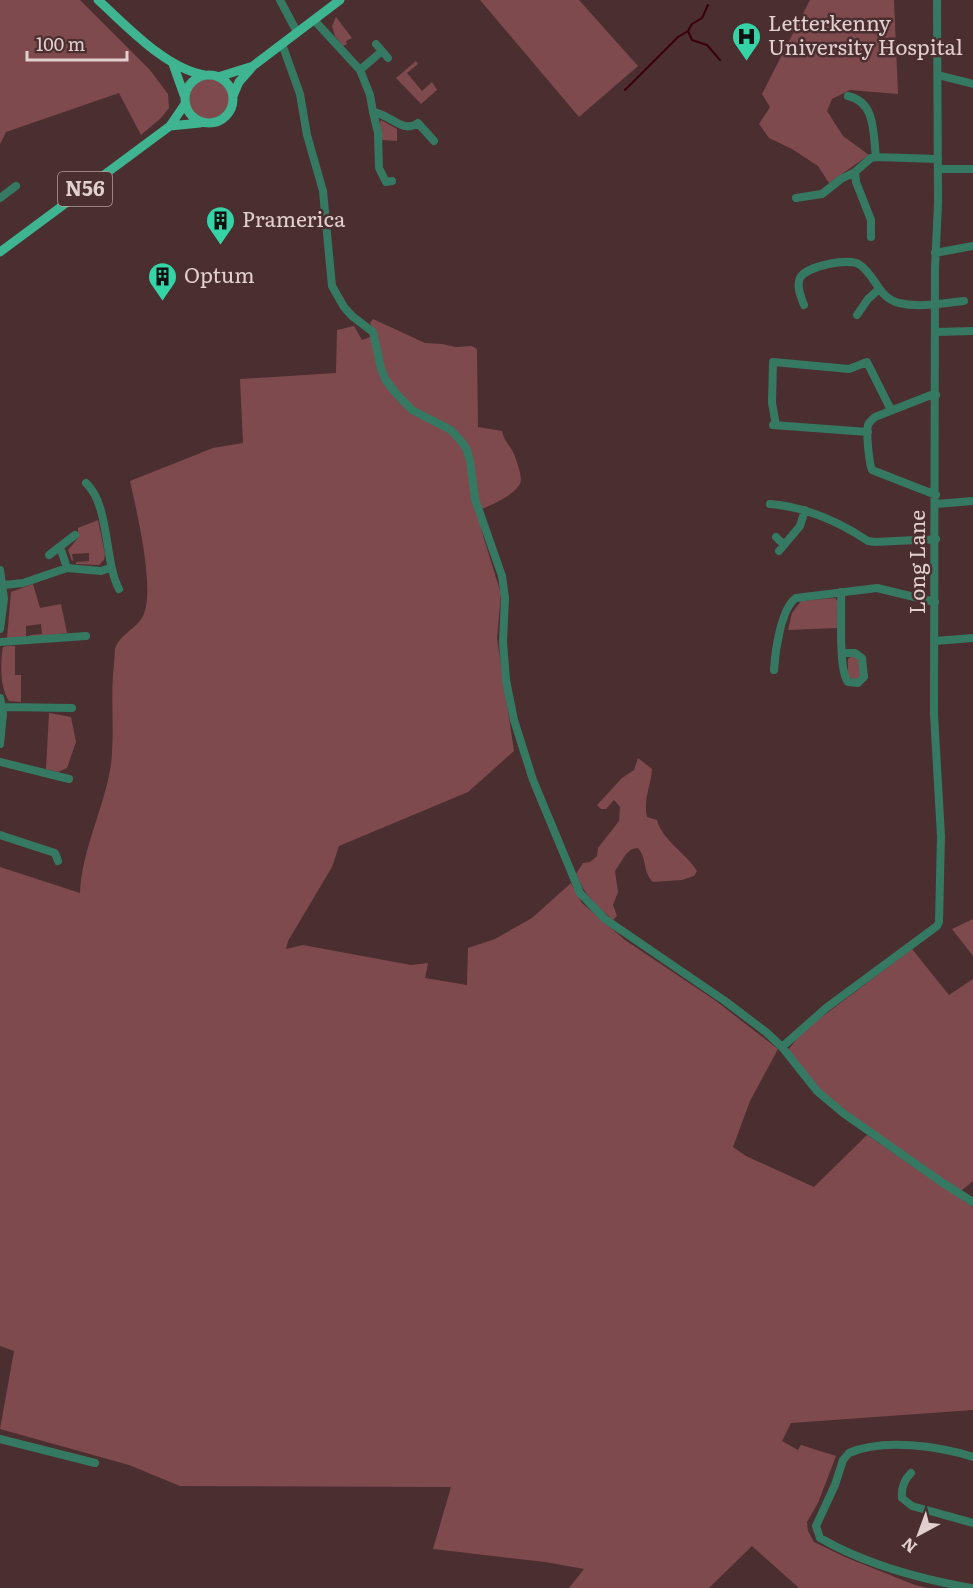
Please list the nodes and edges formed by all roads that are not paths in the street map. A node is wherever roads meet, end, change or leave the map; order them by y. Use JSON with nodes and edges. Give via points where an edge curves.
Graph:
{"nodes":[{"id":1,"x":98,"y":0,"type":"edge"},
{"id":2,"x":280,"y":0,"type":"edge"},
{"id":3,"x":340,"y":0,"type":"edge"},
{"id":4,"x":937,"y":0,"type":"edge"},
{"id":5,"x":314,"y":20,"type":"junction"},
{"id":6,"x":297,"y":32,"type":"junction"},
{"id":7,"x":282,"y":44,"type":"junction"},
{"id":8,"x":376,"y":44,"type":"dead end"},
{"id":9,"x":173,"y":64,"type":"junction"},
{"id":10,"x":253,"y":66,"type":"junction"},
{"id":11,"x":360,"y":70,"type":"junction"},
{"id":12,"x":204,"y":75,"type":"junction"},
{"id":13,"x":938,"y":75,"type":"junction"},
{"id":14,"x":218,"y":77,"type":"junction"},
{"id":15,"x":973,"y":84,"type":"edge"},
{"id":16,"x":233,"y":96,"type":"junction"},
{"id":17,"x":848,"y":96,"type":"dead end"},
{"id":18,"x":185,"y":101,"type":"junction"},
{"id":19,"x":373,"y":112,"type":"junction"},
{"id":20,"x":203,"y":122,"type":"junction"},
{"id":21,"x":170,"y":126,"type":"junction"},
{"id":22,"x":434,"y":141,"type":"dead end"},
{"id":23,"x":876,"y":157,"type":"junction"},
{"id":24,"x":938,"y":159,"type":"junction"},
{"id":25,"x":938,"y":169,"type":"junction"},
{"id":26,"x":973,"y":169,"type":"edge"},
{"id":27,"x":855,"y":172,"type":"junction"},
{"id":28,"x":392,"y":181,"type":"dead end"},
{"id":29,"x":16,"y":186,"type":"dead end"},
{"id":30,"x":0,"y":197,"type":"edge"},
{"id":31,"x":796,"y":198,"type":"dead end"},
{"id":32,"x":871,"y":237,"type":"dead end"},
{"id":33,"x":973,"y":246,"type":"edge"},
{"id":34,"x":0,"y":252,"type":"edge"},
{"id":35,"x":935,"y":254,"type":"junction"},
{"id":36,"x":878,"y":290,"type":"junction"},
{"id":37,"x":964,"y":301,"type":"dead end"},
{"id":38,"x":936,"y":304,"type":"junction"},
{"id":39,"x":804,"y":305,"type":"dead end"},
{"id":40,"x":857,"y":315,"type":"dead end"},
{"id":41,"x":973,"y":331,"type":"edge"},
{"id":42,"x":936,"y":332,"type":"junction"},
{"id":43,"x":936,"y":395,"type":"junction"},
{"id":44,"x":891,"y":410,"type":"junction"},
{"id":45,"x":868,"y":432,"type":"junction"},
{"id":46,"x":86,"y":483,"type":"dead end"},
{"id":47,"x":936,"y":499,"type":"junction"},
{"id":48,"x":973,"y":501,"type":"edge"},
{"id":49,"x":770,"y":504,"type":"dead end"},
{"id":50,"x":805,"y":510,"type":"junction"},
{"id":51,"x":75,"y":535,"type":"dead end"},
{"id":52,"x":776,"y":537,"type":"dead end"},
{"id":53,"x":936,"y":539,"type":"junction"},
{"id":54,"x":60,"y":547,"type":"junction"},
{"id":55,"x":49,"y":555,"type":"dead end"},
{"id":56,"x":67,"y":568,"type":"junction"},
{"id":57,"x":110,"y":568,"type":"junction"},
{"id":58,"x":0,"y":570,"type":"edge"},
{"id":59,"x":3,"y":585,"type":"junction"},
{"id":60,"x":118,"y":589,"type":"dead end"},
{"id":61,"x":841,"y":592,"type":"junction"},
{"id":62,"x":935,"y":602,"type":"junction"},
{"id":63,"x":0,"y":626,"type":"edge"},
{"id":64,"x":86,"y":636,"type":"dead end"},
{"id":65,"x":973,"y":638,"type":"edge"},
{"id":66,"x":935,"y":641,"type":"junction"},
{"id":67,"x":0,"y":642,"type":"edge"},
{"id":68,"x":843,"y":653,"type":"dead end"},
{"id":69,"x":774,"y":670,"type":"dead end"},
{"id":70,"x":0,"y":698,"type":"edge"},
{"id":71,"x":3,"y":707,"type":"junction"},
{"id":72,"x":72,"y":708,"type":"dead end"},
{"id":73,"x":0,"y":744,"type":"edge"},
{"id":74,"x":0,"y":762,"type":"edge"},
{"id":75,"x":69,"y":779,"type":"dead end"},
{"id":76,"x":0,"y":835,"type":"edge"},
{"id":77,"x":62,"y":845,"type":"dead end"},
{"id":78,"x":782,"y":1047,"type":"junction"},
{"id":79,"x":973,"y":1202,"type":"edge"},
{"id":80,"x":0,"y":1439,"type":"edge"},
{"id":81,"x":973,"y":1457,"type":"edge"},
{"id":82,"x":95,"y":1463,"type":"dead end"},
{"id":83,"x":910,"y":1473,"type":"dead end"},
{"id":84,"x":973,"y":1523,"type":"edge"},
{"id":85,"x":971,"y":1588,"type":"edge"}],
"edges":[{"from":1,"to":9,"type":"main road"},
{"from":2,"to":6,"type":"street"},
{"from":3,"to":5,"type":"main road"},
{"from":4,"to":13,"type":"street","name":"Long Lane"},
{"from":5,"to":6,"type":"main road"},
{"from":5,"to":11,"type":"street"},
{"from":6,"to":7,"type":"main road"},
{"from":7,"to":10,"type":"main road"},
{"from":7,"to":78,"type":"street","via":[[300,94],[323,191],[332,286],[352,316],[373,332],[381,368],[394,391],[412,410],[451,430],[467,450],[475,499],[502,576],[506,680],[514,720],[526,761],[575,883],[604,919],[746,1016]]},
{"from":8,"to":11,"type":"street","via":[[385,55]]},
{"from":9,"to":12,"type":"main road"},
{"from":9,"to":18,"type":"main road"},
{"from":10,"to":14,"type":"main road"},
{"from":10,"to":16,"type":"main road","via":[[238,82]]},
{"from":11,"to":19,"type":"street"},
{"from":12,"to":14,"type":"main road"},
{"from":12,"to":18,"type":"main road","number":"N56","via":[[190,85]]},
{"from":13,"to":15,"type":"street"},
{"from":13,"to":24,"type":"street","name":"Long Lane"},
{"from":14,"to":16,"type":"main road","via":[[227,83]]},
{"from":16,"to":20,"type":"main road","number":"N56","via":[[231,110],[224,118],[214,123]]},
{"from":17,"to":23,"type":"street","via":[[868,109]]},
{"from":18,"to":20,"type":"main road","via":[[191,116]]},
{"from":18,"to":21,"type":"main road","number":"N56"},
{"from":19,"to":22,"type":"street","via":[[387,115],[405,127],[412,128],[418,123]]},
{"from":19,"to":28,"type":"street","via":[[379,168],[386,182]]},
{"from":20,"to":21,"type":"main road","number":"N56"},
{"from":21,"to":34,"type":"main road","number":"N56"},
{"from":23,"to":24,"type":"street"},
{"from":23,"to":27,"type":"street"},
{"from":24,"to":25,"type":"street","name":"Long Lane"},
{"from":25,"to":26,"type":"street"},
{"from":25,"to":35,"type":"street","name":"Long Lane"},
{"from":27,"to":31,"type":"street","via":[[822,194]]},
{"from":27,"to":32,"type":"street","via":[[872,220]]},
{"from":29,"to":30,"type":"street"},
{"from":33,"to":35,"type":"street"},
{"from":35,"to":38,"type":"street","name":"Long Lane"},
{"from":36,"to":38,"type":"street","via":[[901,303]]},
{"from":36,"to":39,"type":"street","via":[[861,265],[828,264],[806,271],[800,279]]},
{"from":36,"to":40,"type":"street"},
{"from":37,"to":38,"type":"street"},
{"from":38,"to":42,"type":"street","name":"Long Lane"},
{"from":41,"to":42,"type":"street"},
{"from":42,"to":43,"type":"street","name":"Long Lane"},
{"from":43,"to":44,"type":"street"},
{"from":43,"to":47,"type":"street","name":"Long Lane"},
{"from":44,"to":45,"type":"street","via":[[872,419]]},
{"from":44,"to":45,"type":"street","via":[[869,360],[849,369],[773,362],[775,425]]},
{"from":45,"to":47,"type":"street","via":[[872,470]]},
{"from":46,"to":57,"type":"street","via":[[104,524]]},
{"from":47,"to":48,"type":"street"},
{"from":47,"to":53,"type":"street","name":"Long Lane"},
{"from":49,"to":50,"type":"street"},
{"from":50,"to":52,"type":"street","via":[[800,526],[782,548]]},
{"from":50,"to":53,"type":"street","via":[[875,543]]},
{"from":51,"to":54,"type":"street"},
{"from":53,"to":62,"type":"street","name":"Long Lane"},
{"from":54,"to":55,"type":"street"},
{"from":54,"to":56,"type":"street"},
{"from":56,"to":57,"type":"street"},
{"from":56,"to":59,"type":"street","via":[[23,583]]},
{"from":57,"to":60,"type":"street"},
{"from":58,"to":59,"type":"street"},
{"from":59,"to":63,"type":"street"},
{"from":61,"to":62,"type":"street","via":[[882,588]]},
{"from":61,"to":68,"type":"street"},
{"from":61,"to":69,"type":"street","via":[[802,596],[790,603]]},
{"from":62,"to":66,"type":"street","name":"Long Lane"},
{"from":64,"to":67,"type":"street"},
{"from":65,"to":66,"type":"street"},
{"from":66,"to":78,"type":"street","name":"Long Lane","via":[[934,722],[941,836],[939,922]]},
{"from":70,"to":71,"type":"street"},
{"from":71,"to":72,"type":"street"},
{"from":71,"to":73,"type":"street"},
{"from":74,"to":75,"type":"street"},
{"from":76,"to":77,"type":"street","via":[[56,857]]},
{"from":78,"to":79,"type":"street","via":[[817,1091],[843,1113]]},
{"from":80,"to":82,"type":"street"},
{"from":81,"to":85,"type":"street","via":[[920,1446],[849,1453],[816,1526],[819,1538],[863,1557],[921,1578]]},
{"from":83,"to":84,"type":"street","via":[[902,1492],[906,1502]]}]}
